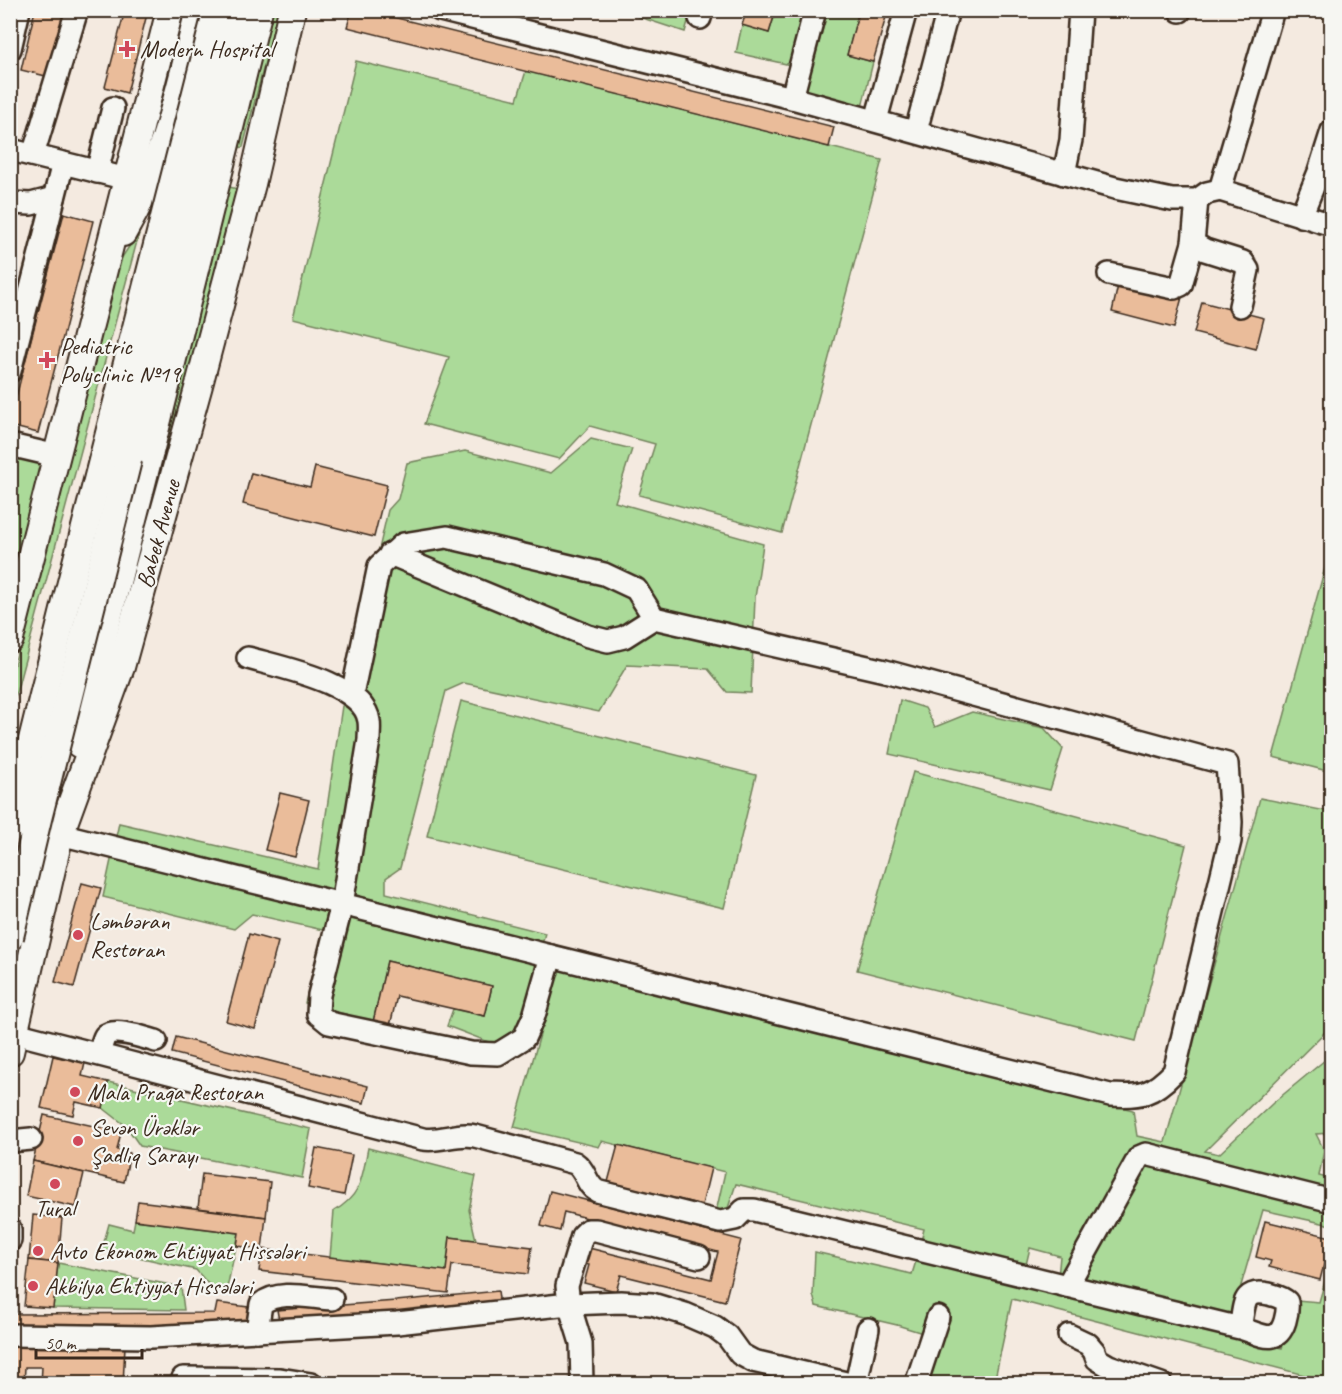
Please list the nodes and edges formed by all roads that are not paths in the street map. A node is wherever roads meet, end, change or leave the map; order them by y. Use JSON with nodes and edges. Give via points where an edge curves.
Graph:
{"nodes":[{"id":1,"x":19,"y":10,"type":"edge"},
{"id":2,"x":77,"y":10,"type":"edge"},
{"id":3,"x":170,"y":10,"type":"edge"},
{"id":4,"x":199,"y":10,"type":"edge"},
{"id":5,"x":217,"y":10,"type":"edge"},
{"id":6,"x":241,"y":10,"type":"edge"},
{"id":7,"x":259,"y":10,"type":"edge"},
{"id":8,"x":292,"y":10,"type":"edge"},
{"id":9,"x":440,"y":10,"type":"edge"},
{"id":10,"x":815,"y":10,"type":"edge"},
{"id":11,"x":906,"y":10,"type":"edge"},
{"id":12,"x":948,"y":10,"type":"edge"},
{"id":13,"x":1080,"y":10,"type":"edge"},
{"id":14,"x":1273,"y":10,"type":"edge"},
{"id":15,"x":285,"y":39,"type":"junction"},
{"id":16,"x":10,"y":49,"type":"edge"},
{"id":17,"x":792,"y":98,"type":"junction"},
{"id":18,"x":112,"y":108,"type":"dead end"},
{"id":19,"x":174,"y":108,"type":"junction"},
{"id":20,"x":876,"y":120,"type":"junction"},
{"id":21,"x":916,"y":131,"type":"junction"},
{"id":22,"x":1332,"y":131,"type":"edge"},
{"id":23,"x":63,"y":163,"type":"junction"},
{"id":24,"x":97,"y":172,"type":"junction"},
{"id":25,"x":1064,"y":174,"type":"junction"},
{"id":26,"x":127,"y":179,"type":"junction"},
{"id":27,"x":1220,"y":190,"type":"junction"},
{"id":28,"x":54,"y":198,"type":"junction"},
{"id":29,"x":1197,"y":200,"type":"junction"},
{"id":30,"x":10,"y":203,"type":"edge"},
{"id":31,"x":1301,"y":216,"type":"junction"},
{"id":32,"x":1332,"y":225,"type":"edge"},
{"id":33,"x":1193,"y":243,"type":"junction"},
{"id":34,"x":107,"y":259,"type":"junction"},
{"id":35,"x":1109,"y":274,"type":"dead end"},
{"id":36,"x":1240,"y":306,"type":"dead end"},
{"id":37,"x":10,"y":371,"type":"edge"},
{"id":38,"x":10,"y":446,"type":"edge"},
{"id":39,"x":57,"y":456,"type":"junction"},
{"id":40,"x":390,"y":554,"type":"junction"},
{"id":41,"x":654,"y":618,"type":"junction"},
{"id":42,"x":10,"y":639,"type":"edge"},
{"id":43,"x":248,"y":658,"type":"dead end"},
{"id":44,"x":352,"y":695,"type":"junction"},
{"id":45,"x":10,"y":829,"type":"edge"},
{"id":46,"x":60,"y":834,"type":"junction"},
{"id":47,"x":342,"y":904,"type":"junction"},
{"id":48,"x":10,"y":937,"type":"edge"},
{"id":49,"x":551,"y":956,"type":"junction"},
{"id":50,"x":10,"y":979,"type":"edge"},
{"id":51,"x":10,"y":1004,"type":"edge"},
{"id":52,"x":156,"y":1041,"type":"dead end"},
{"id":53,"x":13,"y":1043,"type":"edge"},
{"id":54,"x":99,"y":1054,"type":"junction"},
{"id":55,"x":1332,"y":1201,"type":"edge"},
{"id":56,"x":10,"y":1229,"type":"edge"},
{"id":57,"x":10,"y":1240,"type":"edge"},
{"id":58,"x":699,"y":1257,"type":"dead end"},
{"id":59,"x":1067,"y":1286,"type":"junction"},
{"id":60,"x":332,"y":1299,"type":"dead end"},
{"id":61,"x":569,"y":1304,"type":"junction"},
{"id":62,"x":938,"y":1317,"type":"dead end"},
{"id":63,"x":1240,"y":1328,"type":"dead end"},
{"id":64,"x":868,"y":1329,"type":"dead end"},
{"id":65,"x":257,"y":1331,"type":"junction"},
{"id":66,"x":10,"y":1335,"type":"edge"},
{"id":67,"x":1069,"y":1335,"type":"dead end"},
{"id":68,"x":225,"y":1381,"type":"edge"},
{"id":69,"x":271,"y":1381,"type":"edge"},
{"id":70,"x":1149,"y":1381,"type":"edge"},
{"id":71,"x":182,"y":1383,"type":"edge"},
{"id":72,"x":311,"y":1383,"type":"edge"},
{"id":73,"x":582,"y":1383,"type":"edge"},
{"id":74,"x":850,"y":1383,"type":"edge"},
{"id":75,"x":856,"y":1383,"type":"edge"},
{"id":76,"x":916,"y":1383,"type":"edge"}],
"edges":[{"from":1,"to":16,"type":"street"},
{"from":2,"to":23,"type":"street","via":[[24,153]]},
{"from":3,"to":26,"type":"main road"},
{"from":4,"to":19,"type":"main road"},
{"from":5,"to":45,"type":"main road","bridge":true},
{"from":6,"to":48,"type":"main road","name":"Babek Avenue","bridge":true},
{"from":7,"to":46,"type":"main road","bridge":true,"via":[[97,661]]},
{"from":8,"to":15,"type":"main road","name":"Babek Avenue"},
{"from":9,"to":17,"type":"street"},
{"from":10,"to":17,"type":"street"},
{"from":11,"to":20,"type":"street"},
{"from":12,"to":21,"type":"street"},
{"from":13,"to":25,"type":"street","via":[[1071,140]]},
{"from":14,"to":27,"type":"street"},
{"from":15,"to":19,"type":"main road","via":[[250,144],[238,158],[215,165],[199,163],[186,155],[174,138]]},
{"from":15,"to":46,"type":"main road","name":"Babek Avenue","via":[[200,385],[121,667]]},
{"from":17,"to":20,"type":"street"},
{"from":18,"to":24,"type":"street"},
{"from":19,"to":34,"type":"main road","via":[[156,169]]},
{"from":20,"to":21,"type":"street"},
{"from":21,"to":25,"type":"street"},
{"from":22,"to":31,"type":"street"},
{"from":23,"to":24,"type":"street"},
{"from":23,"to":28,"type":"street"},
{"from":24,"to":26,"type":"street"},
{"from":25,"to":29,"type":"street","via":[[1172,200]]},
{"from":26,"to":34,"type":"main road"},
{"from":27,"to":29,"type":"street"},
{"from":27,"to":31,"type":"street"},
{"from":28,"to":30,"type":"street","via":[[31,204]]},
{"from":28,"to":37,"type":"street"},
{"from":29,"to":33,"type":"street"},
{"from":31,"to":32,"type":"street"},
{"from":33,"to":35,"type":"street","via":[[1181,285],[1174,288]]},
{"from":33,"to":36,"type":"street","via":[[1243,262],[1248,270]]},
{"from":34,"to":39,"type":"main road"},
{"from":38,"to":39,"type":"street"},
{"from":39,"to":42,"type":"main road"},
{"from":40,"to":41,"type":"street","via":[[608,641],[624,637]]},
{"from":40,"to":41,"type":"street","via":[[403,544],[447,537],[604,574],[636,589]]},
{"from":40,"to":44,"type":"street","via":[[379,566]]},
{"from":41,"to":49,"type":"street","via":[[885,671],[1227,764],[1230,841],[1174,1072],[1158,1089],[1133,1096],[1110,1095]]},
{"from":43,"to":44,"type":"street","via":[[332,683]]},
{"from":44,"to":47,"type":"street","via":[[369,719],[369,740]]},
{"from":46,"to":47,"type":"street"},
{"from":46,"to":50,"type":"main road","via":[[23,963]]},
{"from":46,"to":53,"type":"main road","name":"Babek Avenue"},
{"from":47,"to":49,"type":"street"},
{"from":47,"to":49,"type":"street","via":[[319,995],[318,1014],[329,1023],[471,1053],[498,1054],[524,1038]]},
{"from":51,"to":53,"type":"main road"},
{"from":52,"to":54,"type":"street","via":[[110,1033],[104,1037]]},
{"from":53,"to":54,"type":"street"},
{"from":54,"to":59,"type":"street","via":[[423,1139],[475,1136],[574,1163],[582,1168],[597,1191],[720,1222],[735,1219],[744,1210],[754,1210]]},
{"from":55,"to":59,"type":"street","via":[[1139,1156]]},
{"from":56,"to":57,"type":"street"},
{"from":58,"to":61,"type":"street","via":[[588,1230],[582,1236],[567,1286]]},
{"from":59,"to":63,"type":"street"},
{"from":60,"to":65,"type":"street","via":[[268,1298],[261,1304]]},
{"from":61,"to":65,"type":"street","via":[[397,1323]]},
{"from":61,"to":73,"type":"street","via":[[581,1343]]},
{"from":61,"to":74,"type":"street","via":[[652,1304],[715,1328],[753,1361]]},
{"from":62,"to":76,"type":"street"},
{"from":64,"to":75,"type":"street"},
{"from":65,"to":66,"type":"street","via":[[151,1337]]},
{"from":67,"to":70,"type":"street","via":[[1088,1344],[1097,1359],[1109,1366]]},
{"from":68,"to":69,"type":"street"},
{"from":68,"to":71,"type":"street","via":[[183,1378]]},
{"from":69,"to":72,"type":"street"}]}
